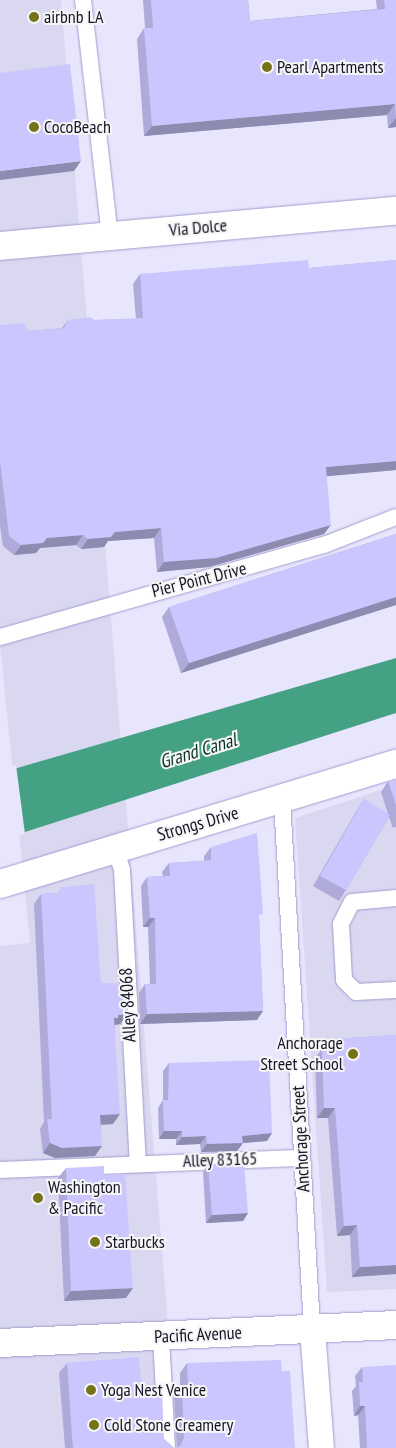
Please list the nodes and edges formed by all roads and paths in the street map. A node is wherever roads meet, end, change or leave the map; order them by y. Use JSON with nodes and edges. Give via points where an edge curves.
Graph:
{"nodes":[{"id":1,"x":83,"y":0,"type":"edge"},
{"id":2,"x":396,"y":211,"type":"edge"},
{"id":3,"x":110,"y":236,"type":"junction"},
{"id":4,"x":0,"y":246,"type":"edge"},
{"id":5,"x":396,"y":517,"type":"edge"},
{"id":6,"x":0,"y":637,"type":"edge"},
{"id":7,"x":396,"y":764,"type":"edge"},
{"id":8,"x":282,"y":800,"type":"junction"},
{"id":9,"x":115,"y":848,"type":"junction"},
{"id":10,"x":0,"y":884,"type":"edge"},
{"id":11,"x":396,"y":898,"type":"edge"},
{"id":12,"x":396,"y":990,"type":"edge"},
{"id":13,"x":302,"y":1158,"type":"junction"},
{"id":14,"x":138,"y":1162,"type":"junction"},
{"id":15,"x":0,"y":1170,"type":"edge"},
{"id":16,"x":396,"y":1326,"type":"edge"},
{"id":17,"x":312,"y":1329,"type":"junction"},
{"id":18,"x":161,"y":1336,"type":"junction"},
{"id":19,"x":0,"y":1343,"type":"edge"},
{"id":20,"x":167,"y":1448,"type":"edge"},
{"id":21,"x":320,"y":1448,"type":"edge"}],
"edges":[{"from":1,"to":3,"type":"lane"},
{"from":2,"to":3,"type":"street","name":"Via Dolce"},
{"from":3,"to":4,"type":"street","name":"Via Dolce"},
{"from":5,"to":6,"type":"lane","name":"Pier Point Drive","via":[[324,545]]},
{"from":7,"to":8,"type":"street","name":"Strongs Drive"},
{"from":8,"to":9,"type":"street","name":"Strongs Drive"},
{"from":8,"to":13,"type":"lane","name":"Anchorage Street"},
{"from":9,"to":10,"type":"street","name":"Strongs Drive"},
{"from":9,"to":14,"type":"lane","name":"Alley 84068","via":[[122,870]]},
{"from":11,"to":12,"type":"lane","via":[[352,902],[341,924],[344,980],[356,992]]},
{"from":13,"to":14,"type":"lane","name":"Alley 83165"},
{"from":13,"to":17,"type":"lane","name":"Anchorage Street"},
{"from":14,"to":15,"type":"lane","name":"Alley 83165"},
{"from":16,"to":17,"type":"street","name":"Pacific Avenue"},
{"from":17,"to":18,"type":"street","name":"Pacific Avenue"},
{"from":17,"to":21,"type":"street","name":"Anchorage Street"},
{"from":18,"to":19,"type":"street","name":"Pacific Avenue"},
{"from":18,"to":20,"type":"lane"}]}
